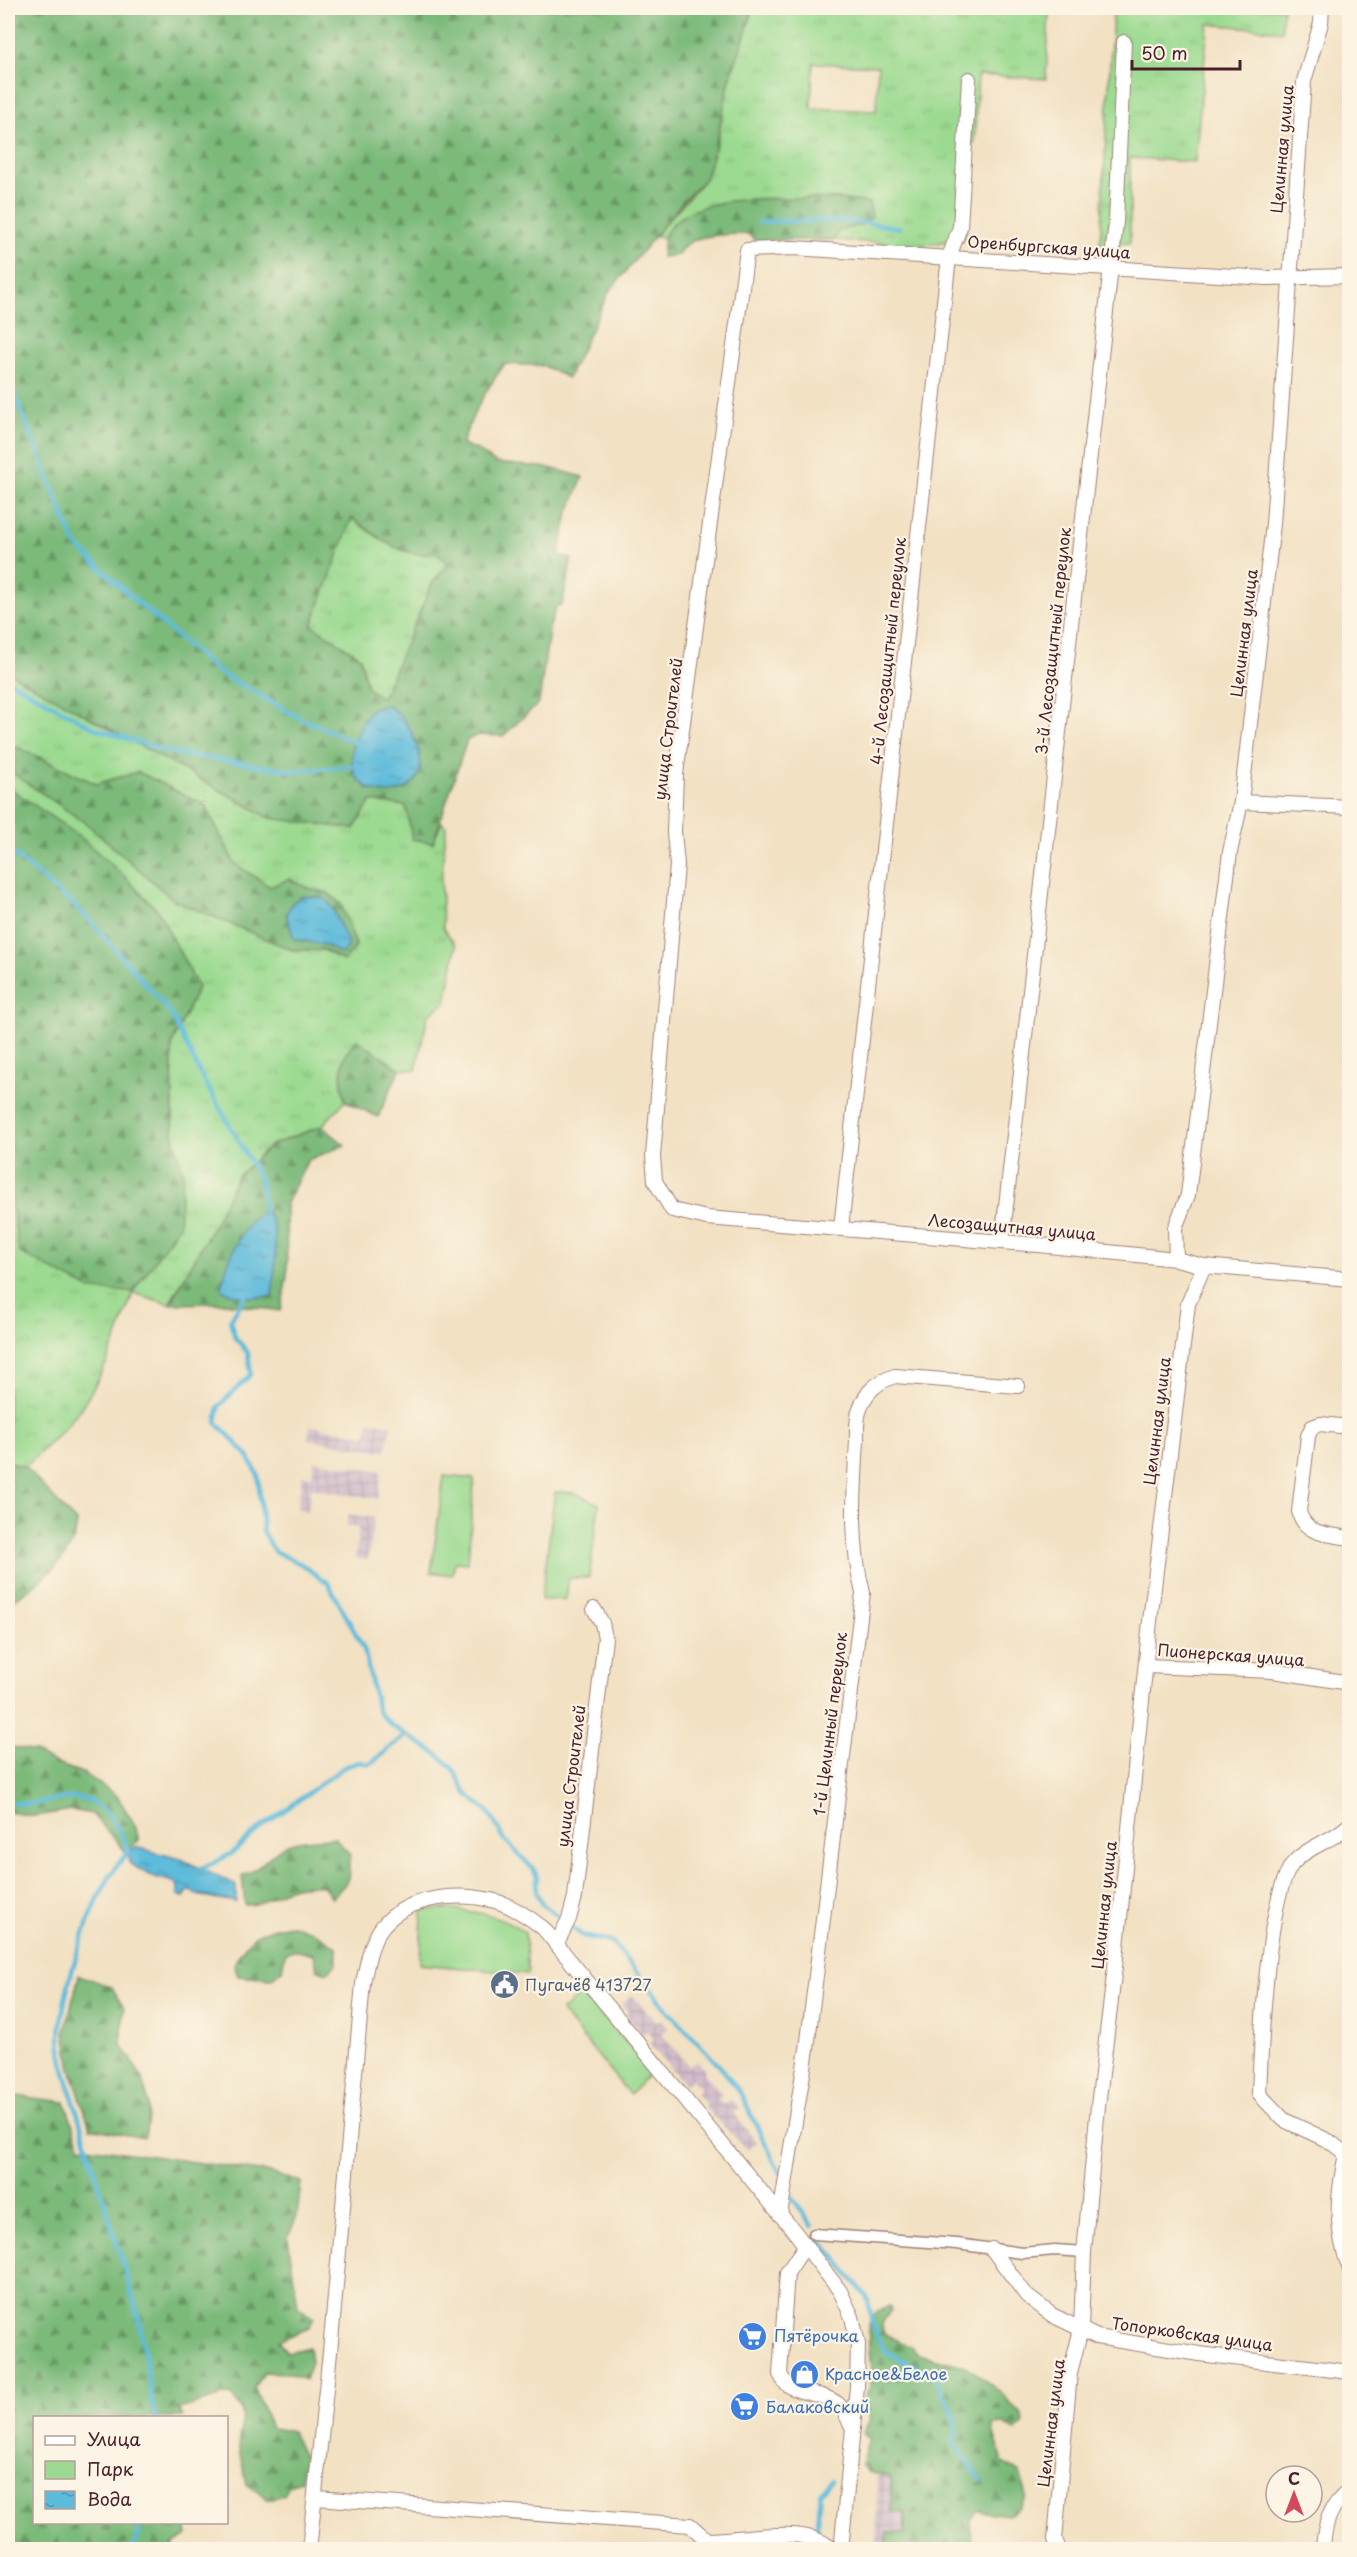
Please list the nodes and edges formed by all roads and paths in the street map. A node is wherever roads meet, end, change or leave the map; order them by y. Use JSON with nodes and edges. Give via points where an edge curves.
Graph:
{"nodes":[{"id":1,"x":1322,"y":8,"type":"edge"},
{"id":2,"x":1124,"y":42,"type":"dead end"},
{"id":3,"x":969,"y":79,"type":"dead end"},
{"id":4,"x":747,"y":250,"type":"joint"},
{"id":5,"x":949,"y":257,"type":"junction"},
{"id":6,"x":1111,"y":268,"type":"junction"},
{"id":7,"x":1350,"y":276,"type":"edge"},
{"id":8,"x":1292,"y":279,"type":"junction"},
{"id":9,"x":1241,"y":802,"type":"junction"},
{"id":10,"x":1350,"y":807,"type":"edge"},
{"id":11,"x":672,"y":1210,"type":"joint"},
{"id":12,"x":841,"y":1228,"type":"junction"},
{"id":13,"x":1002,"y":1242,"type":"junction"},
{"id":14,"x":1176,"y":1259,"type":"junction"},
{"id":15,"x":1204,"y":1266,"type":"junction"},
{"id":16,"x":1350,"y":1279,"type":"edge"},
{"id":17,"x":1018,"y":1386,"type":"dead end"},
{"id":18,"x":1350,"y":1426,"type":"edge"},
{"id":19,"x":1350,"y":1538,"type":"edge"},
{"id":20,"x":594,"y":1609,"type":"dead end"},
{"id":21,"x":1146,"y":1666,"type":"junction"},
{"id":22,"x":1350,"y":1683,"type":"edge"},
{"id":23,"x":1350,"y":1824,"type":"edge"},
{"id":24,"x":556,"y":1946,"type":"junction"},
{"id":25,"x":1348,"y":2153,"type":"edge"},
{"id":26,"x":780,"y":2215,"type":"junction"},
{"id":27,"x":814,"y":2234,"type":"dead end"},
{"id":28,"x":806,"y":2246,"type":"junction"},
{"id":29,"x":992,"y":2249,"type":"junction"},
{"id":30,"x":1084,"y":2252,"type":"junction"},
{"id":31,"x":1350,"y":2270,"type":"edge"},
{"id":32,"x":1081,"y":2329,"type":"junction"},
{"id":33,"x":1350,"y":2372,"type":"edge"},
{"id":34,"x":853,"y":2428,"type":"junction"},
{"id":35,"x":1350,"y":2490,"type":"edge"},
{"id":36,"x":316,"y":2498,"type":"junction"},
{"id":37,"x":309,"y":2550,"type":"edge"},
{"id":38,"x":833,"y":2550,"type":"edge"},
{"id":39,"x":841,"y":2550,"type":"edge"},
{"id":40,"x":1059,"y":2550,"type":"edge"},
{"id":41,"x":1323,"y":2550,"type":"edge"}],
"edges":[{"from":1,"to":8,"type":"street","name":"Целинная улица","via":[[1304,81],[1292,226]]},
{"from":2,"to":6,"type":"street","name":"3-й Лесозащитный переулок"},
{"from":3,"to":5,"type":"street","name":"4-й Лесозащитный переулок","via":[[960,227]]},
{"from":4,"to":5,"type":"street","name":"Оренбургская улица","via":[[794,248]]},
{"from":4,"to":11,"type":"street","name":"улица Строителей","via":[[676,774],[677,865],[653,1156],[655,1181]]},
{"from":5,"to":6,"type":"street","name":"Оренбургская улица"},
{"from":5,"to":12,"type":"street","name":"4-й Лесозащитный переулок"},
{"from":6,"to":8,"type":"street","name":"Оренбургская улица"},
{"from":6,"to":13,"type":"street","name":"3-й Лесозащитный переулок"},
{"from":7,"to":8,"type":"street","name":"Оренбургская улица"},
{"from":8,"to":9,"type":"street","name":"Целинная улица","via":[[1273,524]]},
{"from":9,"to":10,"type":"street"},
{"from":9,"to":14,"type":"street","name":"Целинная улица","via":[[1230,852],[1188,1195],[1175,1228]]},
{"from":11,"to":12,"type":"street","name":"Лесозащитная улица","via":[[707,1218]]},
{"from":12,"to":13,"type":"street","name":"Лесозащитная улица"},
{"from":13,"to":14,"type":"street","name":"Лесозащитная улица"},
{"from":14,"to":15,"type":"street","name":"Лесозащитная улица"},
{"from":15,"to":16,"type":"street","name":"Лесозащитная улица"},
{"from":15,"to":21,"type":"street","name":"Целинная улица","via":[[1188,1304]]},
{"from":17,"to":26,"type":"street","name":"1-й Целинный переулок","via":[[895,1376],[869,1391],[859,1411],[854,1476],[857,1570],[863,1593],[807,2049]]},
{"from":18,"to":19,"type":"street","via":[[1312,1427],[1299,1510],[1301,1521],[1313,1531]]},
{"from":20,"to":24,"type":"street","name":"улица Строителей","via":[[605,1638],[575,1897]]},
{"from":21,"to":22,"type":"street","name":"Пионерская улица","via":[[1273,1671]]},
{"from":21,"to":30,"type":"street","name":"Целинная улица"},
{"from":23,"to":25,"type":"street","via":[[1294,1860],[1281,1886],[1262,2007],[1260,2094],[1284,2120]]},
{"from":24,"to":26,"type":"street"},
{"from":24,"to":36,"type":"street","via":[[543,1928],[526,1915],[495,1901],[450,1898],[429,1899],[405,1909],[383,1926],[369,1952]]},
{"from":25,"to":31,"type":"street","via":[[1337,2198],[1342,2249]]},
{"from":26,"to":28,"type":"street"},
{"from":27,"to":29,"type":"street"},
{"from":28,"to":34,"type":"street","via":[[840,2291],[852,2317],[858,2344]]},
{"from":28,"to":34,"type":"street","via":[[787,2272],[780,2374],[784,2384],[835,2402]]},
{"from":29,"to":30,"type":"street","via":[[1022,2253]]},
{"from":29,"to":32,"type":"street","name":"Топорковская улица","via":[[1027,2296]]},
{"from":30,"to":32,"type":"street","name":"Целинная улица"},
{"from":32,"to":33,"type":"street","name":"Топорковская улица","via":[[1124,2343]]},
{"from":32,"to":40,"type":"street","name":"Целинная улица","via":[[1070,2373],[1055,2540]]},
{"from":34,"to":39,"type":"street"},
{"from":35,"to":41,"type":"street","via":[[1341,2496],[1324,2522]]},
{"from":36,"to":37,"type":"street"},
{"from":36,"to":38,"type":"street","via":[[690,2525],[707,2540],[763,2535],[804,2537],[826,2542]]}]}
